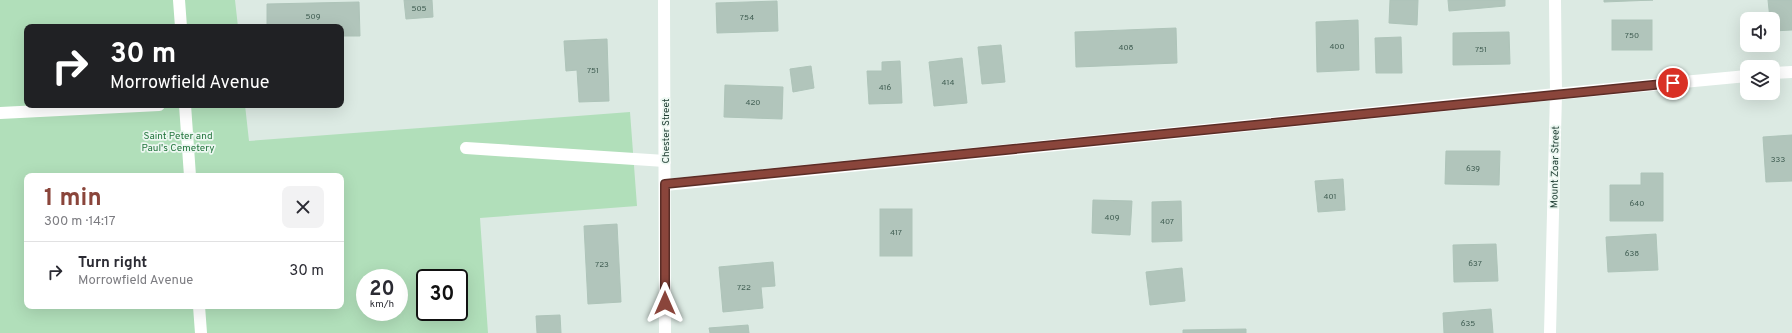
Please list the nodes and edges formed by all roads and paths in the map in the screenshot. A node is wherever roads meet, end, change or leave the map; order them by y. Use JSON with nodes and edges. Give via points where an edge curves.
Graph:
{"nodes":[{"id":1,"x":179,"y":0,"type":"edge"},
{"id":2,"x":664,"y":0,"type":"edge"},
{"id":3,"x":1555,"y":0,"type":"edge"},
{"id":4,"x":181,"y":24,"type":"edge"},
{"id":5,"x":1792,"y":72,"type":"edge"},
{"id":6,"x":1780,"y":73,"type":"edge"},
{"id":7,"x":1740,"y":77,"type":"edge"},
{"id":8,"x":1556,"y":94,"type":"junction"},
{"id":9,"x":99,"y":108,"type":"edge"},
{"id":10,"x":185,"y":108,"type":"edge"},
{"id":11,"x":0,"y":113,"type":"edge"},
{"id":12,"x":466,"y":148,"type":"dead end"},
{"id":13,"x":665,"y":161,"type":"junction"},
{"id":14,"x":190,"y":173,"type":"edge"},
{"id":15,"x":665,"y":184,"type":"junction"},
{"id":16,"x":199,"y":309,"type":"edge"},
{"id":17,"x":201,"y":333,"type":"edge"},
{"id":18,"x":665,"y":333,"type":"edge"},
{"id":19,"x":1550,"y":333,"type":"edge"}],
"edges":[{"from":1,"to":4,"type":"street"},
{"from":2,"to":13,"type":"street","name":"Chester Street"},
{"from":3,"to":8,"type":"street","name":"Mount Zoar Street"},
{"from":5,"to":6,"type":"street"},
{"from":7,"to":8,"type":"street"},
{"from":8,"to":15,"type":"street"},
{"from":8,"to":19,"type":"street","name":"Mount Zoar Street"},
{"from":9,"to":11,"type":"street"},
{"from":10,"to":14,"type":"street"},
{"from":12,"to":13,"type":"street"},
{"from":13,"to":15,"type":"street","name":"Chester Street"},
{"from":15,"to":18,"type":"street","name":"Chester Street"},
{"from":16,"to":17,"type":"street"}]}
